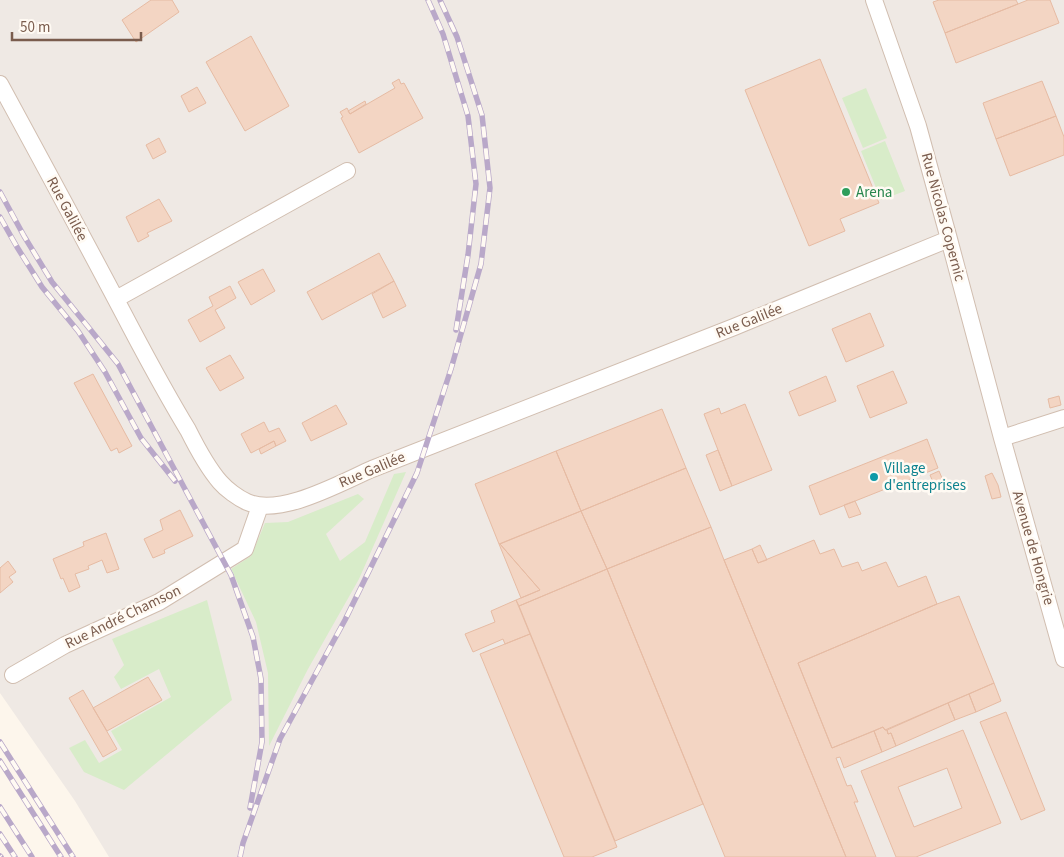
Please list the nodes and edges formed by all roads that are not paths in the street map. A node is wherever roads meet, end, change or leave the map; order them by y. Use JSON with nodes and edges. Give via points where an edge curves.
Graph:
{"nodes":[{"id":1,"x":874,"y":0,"type":"edge"},
{"id":2,"x":0,"y":84,"type":"edge"},
{"id":3,"x":347,"y":171,"type":"dead end"},
{"id":4,"x":949,"y":239,"type":"junction"},
{"id":5,"x":116,"y":299,"type":"junction"},
{"id":6,"x":1064,"y":418,"type":"edge"},
{"id":7,"x":1002,"y":438,"type":"junction"},
{"id":8,"x":260,"y":506,"type":"junction"},
{"id":9,"x":1064,"y":659,"type":"edge"},
{"id":10,"x":13,"y":675,"type":"dead end"}],
"edges":[{"from":1,"to":4,"type":"street","name":"Rue Nicolas Copernic","via":[[918,126]]},
{"from":2,"to":5,"type":"street","name":"Rue Galilée"},
{"from":3,"to":5,"type":"street"},
{"from":4,"to":7,"type":"street","name":"Rue Nicolas Copernic"},
{"from":4,"to":8,"type":"street","name":"Rue Galilée","via":[[318,493],[293,502]]},
{"from":5,"to":8,"type":"street","name":"Rue Galilée","via":[[205,461],[220,482],[233,493]]},
{"from":6,"to":7,"type":"street"},
{"from":7,"to":9,"type":"street","name":"Avenue de Hongrie"},
{"from":8,"to":10,"type":"street","name":"Rue André Chamson","via":[[244,549],[159,602],[65,645]]}]}
